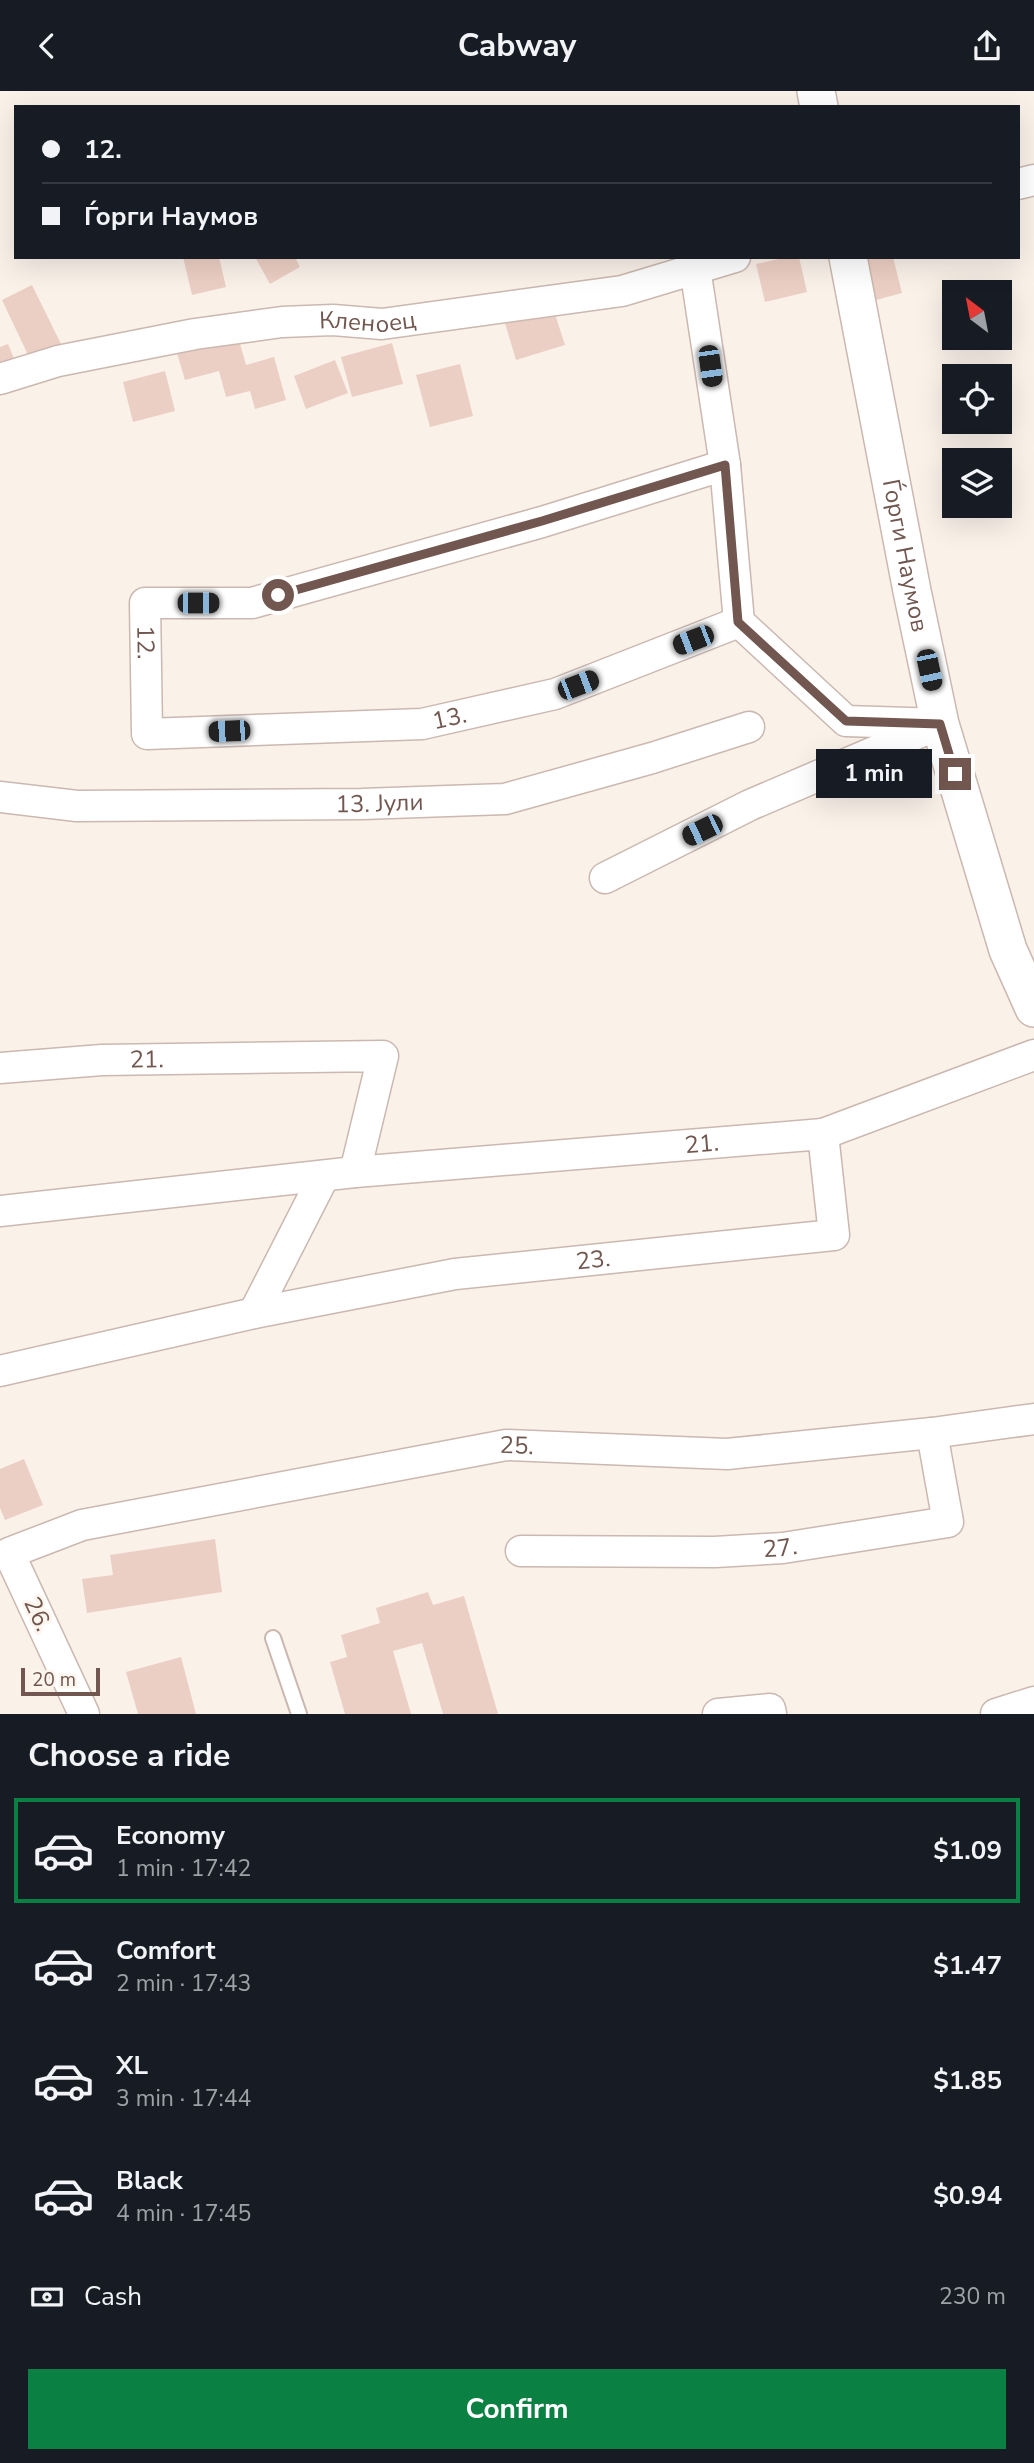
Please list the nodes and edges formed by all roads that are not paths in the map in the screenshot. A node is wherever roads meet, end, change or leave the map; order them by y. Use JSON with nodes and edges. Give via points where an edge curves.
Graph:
{"nodes":[{"id":1,"x":728,"y":259,"type":"edge"},
{"id":2,"x":848,"y":259,"type":"edge"},
{"id":3,"x":695,"y":268,"type":"junction"},
{"id":4,"x":0,"y":379,"type":"edge"},
{"id":5,"x":725,"y":465,"type":"junction"},
{"id":6,"x":738,"y":622,"type":"junction"},
{"id":7,"x":940,"y":724,"type":"junction"},
{"id":8,"x":749,"y":727,"type":"dead end"},
{"id":9,"x":147,"y":734,"type":"joint"},
{"id":10,"x":0,"y":797,"type":"edge"},
{"id":11,"x":605,"y":878,"type":"dead end"},
{"id":12,"x":1034,"y":1008,"type":"edge"},
{"id":13,"x":1034,"y":1055,"type":"edge"},
{"id":14,"x":0,"y":1069,"type":"edge"},
{"id":15,"x":823,"y":1134,"type":"junction"},
{"id":16,"x":355,"y":1173,"type":"junction"},
{"id":17,"x":324,"y":1176,"type":"junction"},
{"id":18,"x":0,"y":1211,"type":"edge"},
{"id":19,"x":254,"y":1313,"type":"junction"},
{"id":20,"x":0,"y":1371,"type":"edge"},
{"id":21,"x":1034,"y":1419,"type":"edge"},
{"id":22,"x":932,"y":1433,"type":"junction"},
{"id":23,"x":521,"y":1551,"type":"dead end"},
{"id":24,"x":9,"y":1553,"type":"joint"},
{"id":25,"x":273,"y":1637,"type":"dead end"},
{"id":26,"x":1034,"y":1702,"type":"edge"},
{"id":27,"x":84,"y":1714,"type":"edge"},
{"id":28,"x":299,"y":1714,"type":"edge"},
{"id":29,"x":718,"y":1714,"type":"edge"},
{"id":30,"x":771,"y":1714,"type":"edge"},
{"id":31,"x":996,"y":1714,"type":"edge"}],
"edges":[{"from":1,"to":3,"type":"street","name":"Кленоец"},
{"from":2,"to":7,"type":"street","name":"Ѓорги Наумов"},
{"from":3,"to":4,"type":"street","name":"Кленоец","via":[[622,291],[382,324],[282,322],[195,334],[58,361]]},
{"from":3,"to":5,"type":"street"},
{"from":5,"to":6,"type":"street"},
{"from":5,"to":9,"type":"street","name":"12.","via":[[252,603],[145,603]]},
{"from":6,"to":7,"type":"street","via":[[846,721]]},
{"from":6,"to":9,"type":"street","name":"13.","via":[[555,694],[422,724]]},
{"from":7,"to":11,"type":"street","via":[[750,805]]},
{"from":7,"to":12,"type":"street","name":"Ѓорги Наумов","via":[[1007,950]]},
{"from":8,"to":10,"type":"street","name":"13. Јули","via":[[505,799],[77,806]]},
{"from":13,"to":15,"type":"street","name":"21."},
{"from":14,"to":16,"type":"street","name":"21.","via":[[102,1060],[383,1056]]},
{"from":15,"to":16,"type":"street","name":"21."},
{"from":15,"to":19,"type":"street","name":"23.","via":[[834,1235],[455,1274]]},
{"from":16,"to":17,"type":"street","name":"21."},
{"from":17,"to":18,"type":"street","name":"21."},
{"from":17,"to":19,"type":"street"},
{"from":19,"to":20,"type":"street","name":"23."},
{"from":21,"to":22,"type":"street","name":"25."},
{"from":22,"to":23,"type":"street","name":"27.","via":[[948,1522],[783,1548]]},
{"from":22,"to":24,"type":"street","name":"25.","via":[[727,1454],[506,1445],[82,1525]]},
{"from":24,"to":27,"type":"street","name":"26."},
{"from":25,"to":28,"type":"lane"},
{"from":26,"to":31,"type":"street"},
{"from":29,"to":30,"type":"street","via":[[770,1709]]}]}
